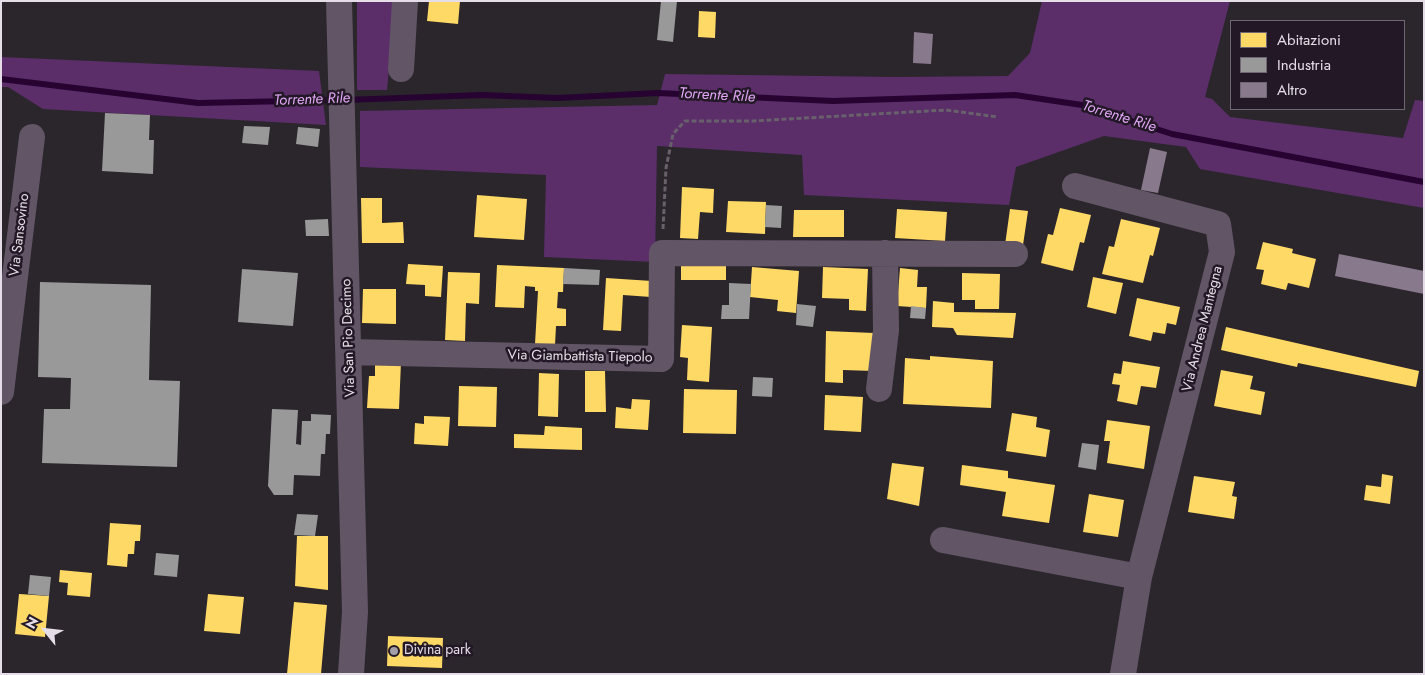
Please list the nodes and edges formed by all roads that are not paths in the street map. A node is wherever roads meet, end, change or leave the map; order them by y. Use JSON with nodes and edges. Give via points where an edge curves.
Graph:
{"nodes":[{"id":1,"x":339,"y":1,"type":"edge"},
{"id":2,"x":405,"y":1,"type":"edge"},
{"id":3,"x":401,"y":69,"type":"dead end"},
{"id":4,"x":32,"y":137,"type":"dead end"},
{"id":5,"x":1075,"y":186,"type":"dead end"},
{"id":6,"x":885,"y":253,"type":"junction"},
{"id":7,"x":1015,"y":254,"type":"dead end"},
{"id":8,"x":350,"y":352,"type":"junction"},
{"id":9,"x":879,"y":389,"type":"dead end"},
{"id":10,"x":1,"y":392,"type":"edge"},
{"id":11,"x":943,"y":540,"type":"dead end"},
{"id":12,"x":1140,"y":577,"type":"junction"},
{"id":13,"x":351,"y":674,"type":"edge"},
{"id":14,"x":1123,"y":674,"type":"edge"}],
"edges":[{"from":1,"to":8,"type":"street","name":"Via San Pio Decimo"},
{"from":2,"to":3,"type":"street"},
{"from":4,"to":10,"type":"street","name":"Via Sansovino"},
{"from":5,"to":12,"type":"street","name":"Via Andrea Mantegna","via":[[1218,224],[1221,234],[1222,252]]},
{"from":6,"to":7,"type":"street"},
{"from":6,"to":8,"type":"street","name":"Via Giambattista Tiepolo","via":[[662,253],[661,359]]},
{"from":6,"to":9,"type":"street","via":[[886,330]]},
{"from":8,"to":13,"type":"street","name":"Via San Pio Decimo","via":[[355,612]]},
{"from":11,"to":12,"type":"street"},
{"from":12,"to":14,"type":"street","name":"Via Andrea Mantegna"}]}
